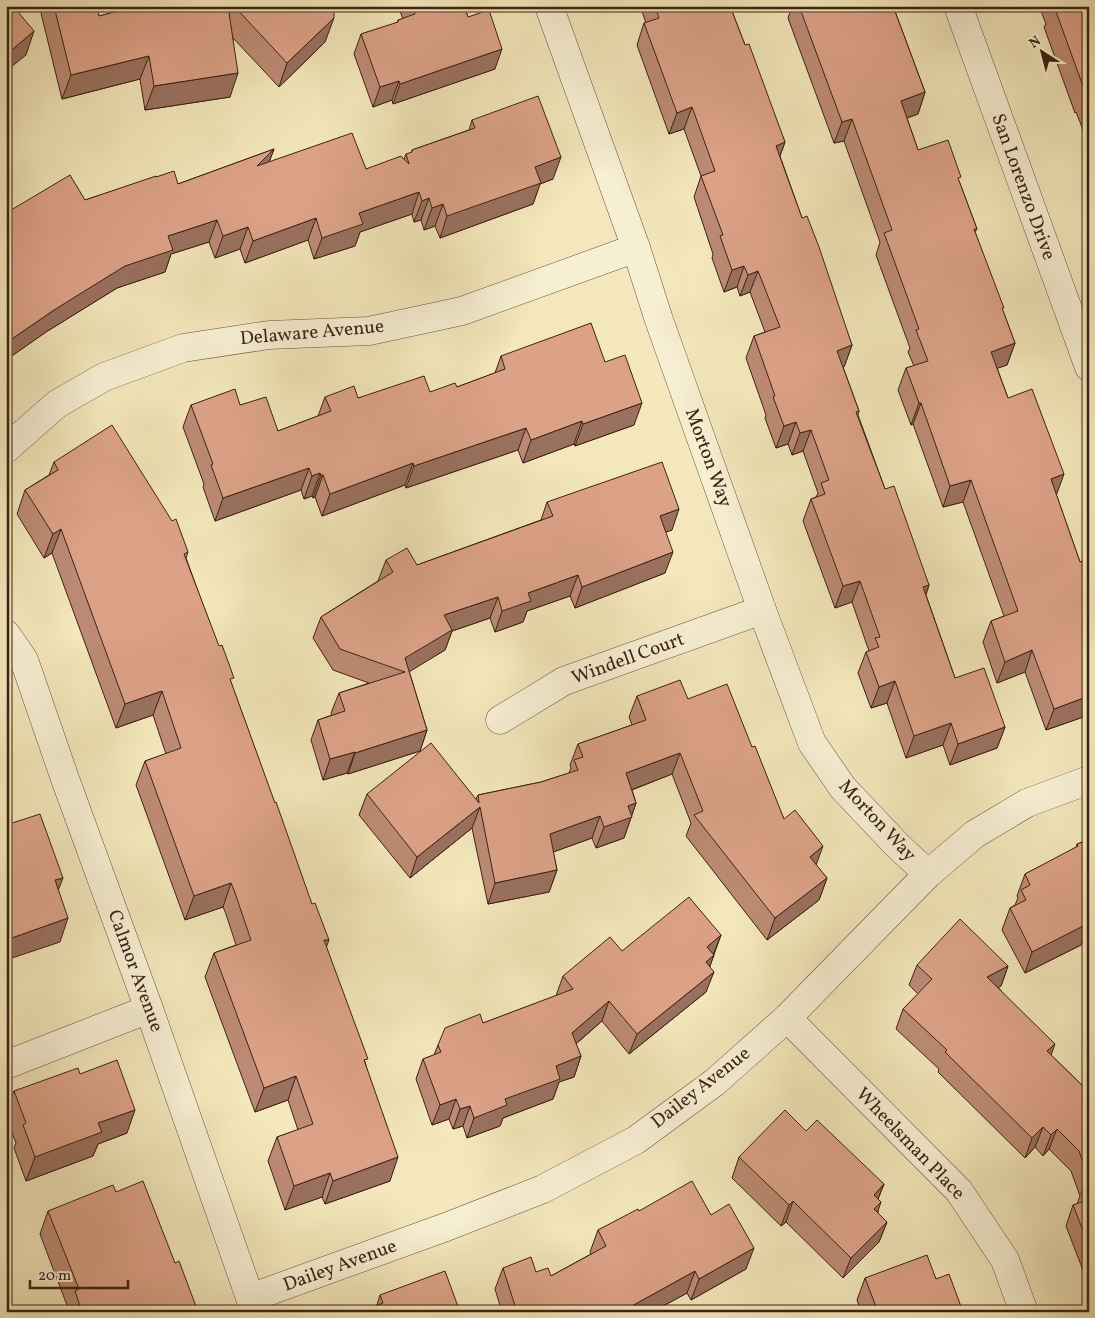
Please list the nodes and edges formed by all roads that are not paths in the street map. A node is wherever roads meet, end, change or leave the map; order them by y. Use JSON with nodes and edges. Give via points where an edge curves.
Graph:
{"nodes":[{"id":1,"x":549,"y":6,"type":"edge"},
{"id":2,"x":958,"y":6,"type":"edge"},
{"id":3,"x":636,"y":248,"type":"junction"},
{"id":4,"x":1089,"y":367,"type":"edge"},
{"id":5,"x":6,"y":449,"type":"edge"},
{"id":6,"x":762,"y":610,"type":"junction"},
{"id":7,"x":6,"y":634,"type":"edge"},
{"id":8,"x":500,"y":720,"type":"dead end"},
{"id":9,"x":1089,"y":780,"type":"edge"},
{"id":10,"x":928,"y":874,"type":"junction"},
{"id":11,"x":149,"y":1009,"type":"junction"},
{"id":12,"x":787,"y":1018,"type":"junction"},
{"id":13,"x":6,"y":1065,"type":"edge"},
{"id":14,"x":252,"y":1305,"type":"edge"},
{"id":15,"x":1024,"y":1312,"type":"edge"}],
"edges":[{"from":1,"to":3,"type":"street","name":"Morton Way"},
{"from":2,"to":4,"type":"street","name":"San Lorenzo Drive"},
{"from":3,"to":5,"type":"street","name":"Delaware Avenue","via":[[462,311],[369,331],[269,335],[183,348],[104,376],[58,404]]},
{"from":3,"to":6,"type":"street","name":"Morton Way"},
{"from":6,"to":8,"type":"street","name":"Windell Court","via":[[564,682]]},
{"from":6,"to":10,"type":"street","name":"Morton Way","via":[[812,743],[843,788]]},
{"from":7,"to":11,"type":"street","name":"Calmor Avenue","via":[[24,660]]},
{"from":9,"to":10,"type":"street","name":"Dailey Avenue","via":[[1027,803],[975,834]]},
{"from":10,"to":12,"type":"street","name":"Dailey Avenue"},
{"from":11,"to":13,"type":"street"},
{"from":11,"to":14,"type":"street","name":"Calmor Avenue"},
{"from":12,"to":14,"type":"street","name":"Dailey Avenue","via":[[715,1082],[636,1140],[543,1189]]},
{"from":12,"to":15,"type":"street","name":"Wheelsman Place","via":[[960,1191],[1006,1260]]}]}
